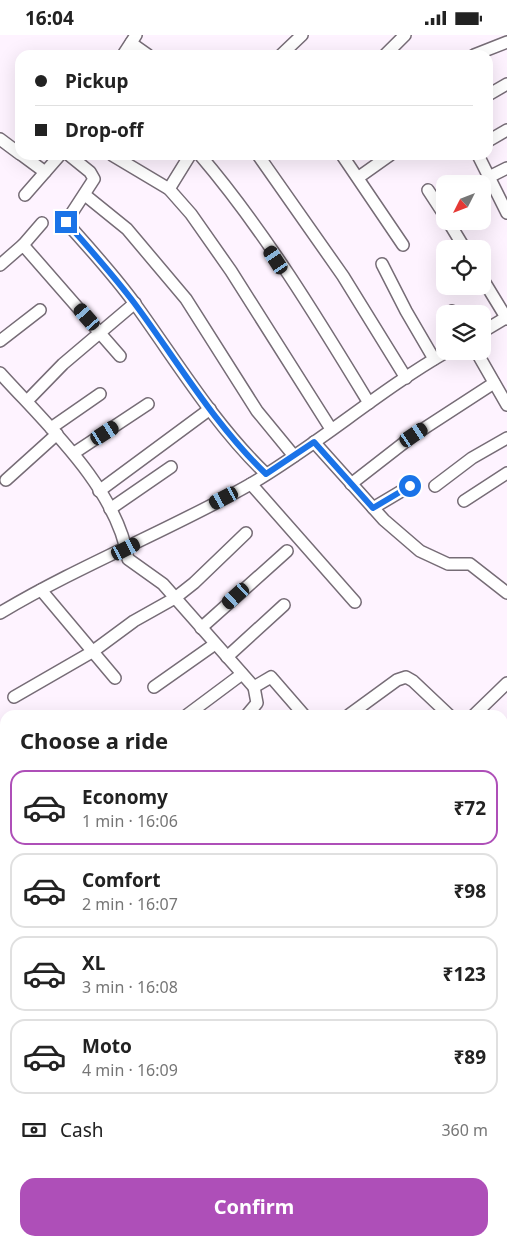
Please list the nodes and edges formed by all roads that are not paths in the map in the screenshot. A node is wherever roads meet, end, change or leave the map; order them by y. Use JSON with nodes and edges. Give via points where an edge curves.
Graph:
{"nodes":[{"id":1,"x":302,"y":35,"type":"edge"},
{"id":2,"x":405,"y":35,"type":"edge"},
{"id":3,"x":133,"y":39,"type":"edge"},
{"id":4,"x":507,"y":42,"type":"edge"},
{"id":5,"x":126,"y":50,"type":"edge"},
{"id":6,"x":143,"y":50,"type":"edge"},
{"id":7,"x":286,"y":50,"type":"edge"},
{"id":8,"x":390,"y":50,"type":"edge"},
{"id":9,"x":487,"y":50,"type":"edge"},
{"id":10,"x":507,"y":84,"type":"edge"},
{"id":11,"x":493,"y":92,"type":"edge"},
{"id":12,"x":507,"y":130,"type":"edge"},
{"id":13,"x":493,"y":138,"type":"edge"},
{"id":14,"x":0,"y":139,"type":"edge"},
{"id":15,"x":15,"y":150,"type":"edge"},
{"id":16,"x":29,"y":160,"type":"edge"},
{"id":17,"x":56,"y":160,"type":"edge"},
{"id":18,"x":74,"y":160,"type":"edge"},
{"id":19,"x":120,"y":160,"type":"edge"},
{"id":20,"x":187,"y":160,"type":"edge"},
{"id":21,"x":204,"y":160,"type":"edge"},
{"id":22,"x":262,"y":160,"type":"edge"},
{"id":23,"x":346,"y":160,"type":"edge"},
{"id":24,"x":383,"y":160,"type":"edge"},
{"id":25,"x":480,"y":160,"type":"edge"},
{"id":26,"x":507,"y":168,"type":"edge"},
{"id":27,"x":45,"y":172,"type":"junction"},
{"id":28,"x":488,"y":175,"type":"edge"},
{"id":29,"x":491,"y":176,"type":"edge"},
{"id":30,"x":359,"y":177,"type":"junction"},
{"id":31,"x":491,"y":181,"type":"edge"},
{"id":32,"x":169,"y":189,"type":"junction"},
{"id":33,"x":428,"y":189,"type":"dead end"},
{"id":34,"x":25,"y":195,"type":"dead end"},
{"id":35,"x":85,"y":195,"type":"junction"},
{"id":36,"x":436,"y":202,"type":"edge"},
{"id":37,"x":506,"y":209,"type":"edge"},
{"id":38,"x":42,"y":223,"type":"dead end"},
{"id":39,"x":23,"y":245,"type":"junction"},
{"id":40,"x":402,"y":245,"type":"dead end"},
{"id":41,"x":382,"y":264,"type":"dead end"},
{"id":42,"x":0,"y":265,"type":"edge"},
{"id":43,"x":491,"y":292,"type":"edge"},
{"id":44,"x":134,"y":303,"type":"junction"},
{"id":45,"x":40,"y":310,"type":"dead end"},
{"id":46,"x":507,"y":318,"type":"edge"},
{"id":47,"x":491,"y":327,"type":"edge"},
{"id":48,"x":100,"y":332,"type":"junction"},
{"id":49,"x":0,"y":341,"type":"edge"},
{"id":50,"x":120,"y":357,"type":"dead end"},
{"id":51,"x":434,"y":359,"type":"joint"},
{"id":52,"x":481,"y":360,"type":"edge"},
{"id":53,"x":1,"y":376,"type":"edge"},
{"id":54,"x":406,"y":378,"type":"junction"},
{"id":55,"x":494,"y":383,"type":"junction"},
{"id":56,"x":100,"y":394,"type":"dead end"},
{"id":57,"x":27,"y":401,"type":"junction"},
{"id":58,"x":369,"y":403,"type":"junction"},
{"id":59,"x":148,"y":404,"type":"dead end"},
{"id":60,"x":507,"y":405,"type":"edge"},
{"id":61,"x":210,"y":409,"type":"junction"},
{"id":62,"x":331,"y":429,"type":"junction"},
{"id":63,"x":54,"y":431,"type":"junction"},
{"id":64,"x":507,"y":438,"type":"edge"},
{"id":65,"x":314,"y":442,"type":"junction"},
{"id":66,"x":74,"y":453,"type":"junction"},
{"id":67,"x":294,"y":456,"type":"junction"},
{"id":68,"x":171,"y":467,"type":"dead end"},
{"id":69,"x":507,"y":473,"type":"edge"},
{"id":70,"x":266,"y":474,"type":"junction"},
{"id":71,"x":6,"y":480,"type":"dead end"},
{"id":72,"x":250,"y":484,"type":"junction"},
{"id":73,"x":350,"y":484,"type":"junction"},
{"id":74,"x":410,"y":486,"type":"dead end"},
{"id":75,"x":435,"y":486,"type":"dead end"},
{"id":76,"x":99,"y":491,"type":"junction"},
{"id":77,"x":464,"y":501,"type":"dead end"},
{"id":78,"x":373,"y":508,"type":"junction"},
{"id":79,"x":110,"y":509,"type":"junction"},
{"id":80,"x":246,"y":533,"type":"dead end"},
{"id":81,"x":126,"y":549,"type":"junction"},
{"id":82,"x":287,"y":551,"type":"dead end"},
{"id":83,"x":41,"y":590,"type":"junction"},
{"id":84,"x":507,"y":593,"type":"edge"},
{"id":85,"x":175,"y":598,"type":"junction"},
{"id":86,"x":355,"y":602,"type":"dead end"},
{"id":87,"x":284,"y":605,"type":"dead end"},
{"id":88,"x":0,"y":613,"type":"edge"},
{"id":89,"x":201,"y":628,"type":"junction"},
{"id":90,"x":215,"y":644,"type":"junction"},
{"id":91,"x":92,"y":652,"type":"junction"},
{"id":92,"x":227,"y":657,"type":"junction"},
{"id":93,"x":242,"y":674,"type":"junction"},
{"id":94,"x":115,"y":678,"type":"dead end"},
{"id":95,"x":507,"y":683,"type":"edge"},
{"id":96,"x":154,"y":687,"type":"dead end"},
{"id":97,"x":254,"y":687,"type":"junction"},
{"id":98,"x":14,"y":697,"type":"dead end"},
{"id":99,"x":195,"y":710,"type":"edge"},
{"id":100,"x":251,"y":710,"type":"edge"},
{"id":101,"x":300,"y":710,"type":"edge"},
{"id":102,"x":356,"y":710,"type":"edge"},
{"id":103,"x":444,"y":710,"type":"edge"},
{"id":104,"x":479,"y":710,"type":"edge"}],
"edges":[{"from":1,"to":7,"type":"street"},
{"from":2,"to":8,"type":"street"},
{"from":3,"to":5,"type":"street"},
{"from":3,"to":6,"type":"street"},
{"from":4,"to":9,"type":"street"},
{"from":10,"to":11,"type":"street"},
{"from":12,"to":13,"type":"street"},
{"from":14,"to":15,"type":"street"},
{"from":16,"to":27,"type":"street"},
{"from":17,"to":27,"type":"street"},
{"from":18,"to":35,"type":"street","via":[[94,179]]},
{"from":19,"to":32,"type":"street"},
{"from":20,"to":32,"type":"street"},
{"from":21,"to":58,"type":"street","via":[[236,198]]},
{"from":22,"to":54,"type":"street","via":[[343,276]]},
{"from":23,"to":30,"type":"street"},
{"from":24,"to":30,"type":"street"},
{"from":25,"to":28,"type":"street"},
{"from":26,"to":29,"type":"street"},
{"from":27,"to":34,"type":"street"},
{"from":30,"to":40,"type":"street"},
{"from":31,"to":37,"type":"street"},
{"from":32,"to":62,"type":"street","via":[[231,271]]},
{"from":33,"to":36,"type":"street"},
{"from":35,"to":44,"type":"street","via":[[66,222]]},
{"from":35,"to":67,"type":"street","via":[[127,229],[176,285],[257,411]]},
{"from":38,"to":39,"type":"street"},
{"from":39,"to":42,"type":"street"},
{"from":39,"to":48,"type":"street"},
{"from":41,"to":51,"type":"street"},
{"from":43,"to":46,"type":"street"},
{"from":44,"to":48,"type":"street"},
{"from":44,"to":61,"type":"street"},
{"from":45,"to":49,"type":"street"},
{"from":46,"to":47,"type":"street"},
{"from":48,"to":50,"type":"street"},
{"from":48,"to":57,"type":"street"},
{"from":51,"to":54,"type":"street"},
{"from":52,"to":55,"type":"street"},
{"from":53,"to":57,"type":"street"},
{"from":54,"to":58,"type":"street"},
{"from":55,"to":60,"type":"street"},
{"from":55,"to":73,"type":"street","via":[[414,435]]},
{"from":56,"to":63,"type":"street"},
{"from":57,"to":63,"type":"street"},
{"from":58,"to":62,"type":"street"},
{"from":59,"to":66,"type":"street"},
{"from":61,"to":70,"type":"street","via":[[242,451]]},
{"from":61,"to":76,"type":"street"},
{"from":62,"to":65,"type":"street"},
{"from":63,"to":66,"type":"street"},
{"from":63,"to":71,"type":"street"},
{"from":64,"to":75,"type":"street","via":[[472,458]]},
{"from":65,"to":67,"type":"street"},
{"from":65,"to":73,"type":"street"},
{"from":66,"to":76,"type":"street"},
{"from":67,"to":70,"type":"street"},
{"from":68,"to":79,"type":"street"},
{"from":69,"to":77,"type":"street"},
{"from":70,"to":72,"type":"street"},
{"from":72,"to":81,"type":"street"},
{"from":72,"to":86,"type":"street"},
{"from":73,"to":78,"type":"street"},
{"from":74,"to":78,"type":"street"},
{"from":76,"to":79,"type":"street"},
{"from":78,"to":84,"type":"street","via":[[420,551],[448,564],[470,565]]},
{"from":79,"to":81,"type":"street"},
{"from":80,"to":85,"type":"street"},
{"from":81,"to":83,"type":"street"},
{"from":81,"to":85,"type":"street","via":[[128,559],[163,583]]},
{"from":82,"to":89,"type":"street"},
{"from":83,"to":88,"type":"street"},
{"from":83,"to":91,"type":"street"},
{"from":85,"to":89,"type":"street"},
{"from":85,"to":91,"type":"street","via":[[134,621]]},
{"from":87,"to":92,"type":"street"},
{"from":89,"to":90,"type":"street"},
{"from":90,"to":92,"type":"street"},
{"from":90,"to":96,"type":"street"},
{"from":91,"to":94,"type":"street"},
{"from":91,"to":98,"type":"street"},
{"from":92,"to":93,"type":"street"},
{"from":93,"to":97,"type":"street"},
{"from":93,"to":99,"type":"street"},
{"from":95,"to":104,"type":"street"},
{"from":97,"to":100,"type":"street","via":[[257,703]]},
{"from":97,"to":101,"type":"street","via":[[271,677]]},
{"from":102,"to":103,"type":"street","via":[[406,677]]}]}
